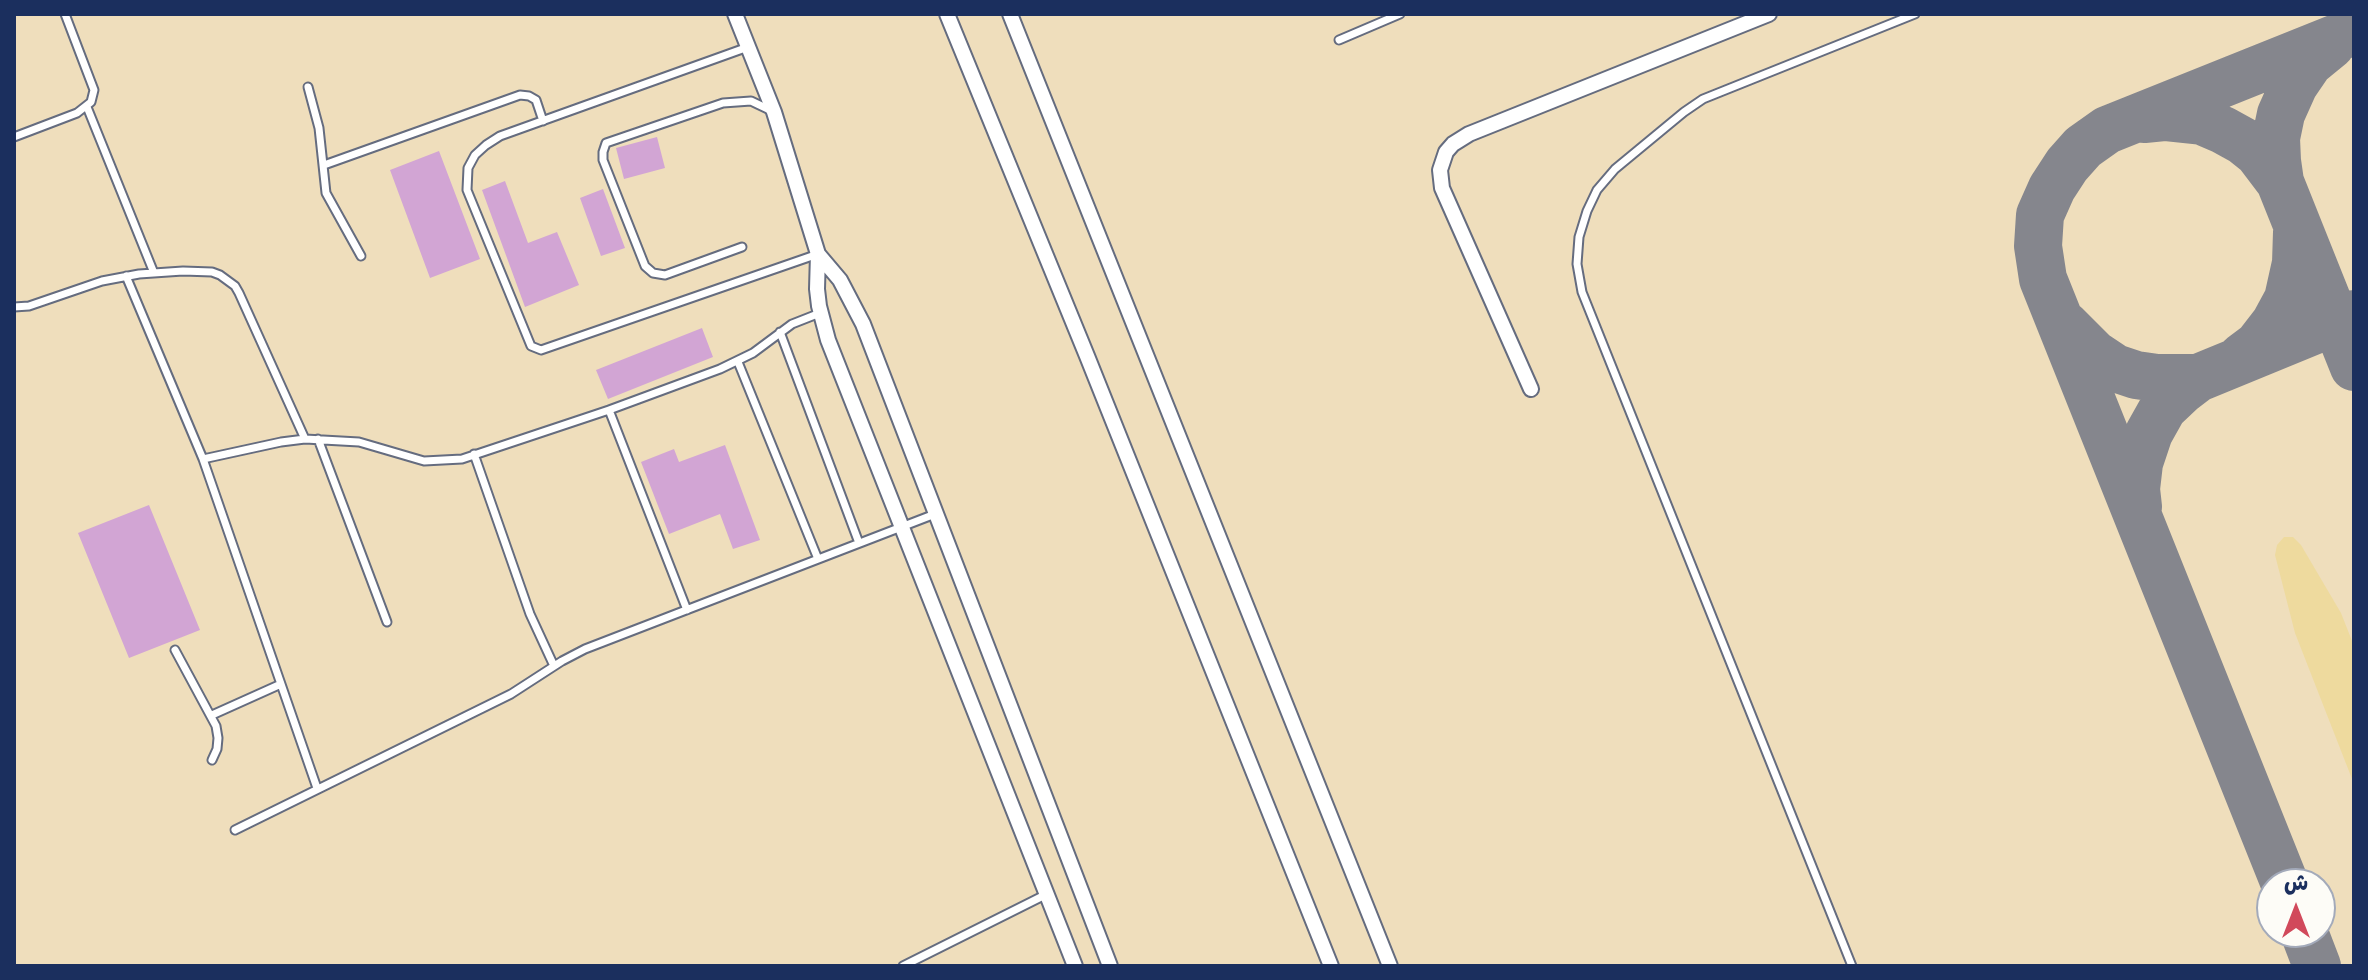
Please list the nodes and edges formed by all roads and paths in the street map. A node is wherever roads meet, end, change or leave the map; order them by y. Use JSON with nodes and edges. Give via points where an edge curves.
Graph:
{"nodes":[{"id":1,"x":65,"y":14,"type":"edge"},
{"id":2,"x":735,"y":14,"type":"edge"},
{"id":3,"x":947,"y":14,"type":"edge"},
{"id":4,"x":1010,"y":14,"type":"edge"},
{"id":5,"x":1400,"y":14,"type":"edge"},
{"id":6,"x":1769,"y":14,"type":"edge"},
{"id":7,"x":1915,"y":14,"type":"edge"},
{"id":8,"x":1339,"y":40,"type":"dead end"},
{"id":9,"x":748,"y":47,"type":"junction"},
{"id":10,"x":308,"y":87,"type":"dead end"},
{"id":11,"x":87,"y":107,"type":"junction"},
{"id":12,"x":774,"y":112,"type":"junction"},
{"id":13,"x":543,"y":121,"type":"junction"},
{"id":14,"x":14,"y":137,"type":"edge"},
{"id":15,"x":324,"y":165,"type":"junction"},
{"id":16,"x":742,"y":247,"type":"dead end"},
{"id":17,"x":818,"y":254,"type":"junction"},
{"id":18,"x":361,"y":256,"type":"dead end"},
{"id":19,"x":154,"y":273,"type":"junction"},
{"id":20,"x":126,"y":276,"type":"junction"},
{"id":21,"x":14,"y":307,"type":"edge"},
{"id":22,"x":820,"y":313,"type":"junction"},
{"id":23,"x":780,"y":332,"type":"junction"},
{"id":24,"x":738,"y":362,"type":"junction"},
{"id":25,"x":1531,"y":389,"type":"dead end"},
{"id":26,"x":609,"y":410,"type":"junction"},
{"id":27,"x":305,"y":439,"type":"junction"},
{"id":28,"x":318,"y":439,"type":"junction"},
{"id":29,"x":474,"y":454,"type":"junction"},
{"id":30,"x":203,"y":459,"type":"junction"},
{"id":31,"x":935,"y":514,"type":"junction"},
{"id":32,"x":901,"y":527,"type":"junction"},
{"id":33,"x":859,"y":543,"type":"junction"},
{"id":34,"x":818,"y":559,"type":"junction"},
{"id":35,"x":687,"y":610,"type":"junction"},
{"id":36,"x":387,"y":622,"type":"dead end"},
{"id":37,"x":175,"y":650,"type":"dead end"},
{"id":38,"x":554,"y":666,"type":"junction"},
{"id":39,"x":281,"y":684,"type":"junction"},
{"id":40,"x":212,"y":715,"type":"junction"},
{"id":41,"x":212,"y":760,"type":"dead end"},
{"id":42,"x":317,"y":788,"type":"junction"},
{"id":43,"x":235,"y":830,"type":"dead end"},
{"id":44,"x":1047,"y":894,"type":"junction"},
{"id":45,"x":903,"y":966,"type":"edge"},
{"id":46,"x":1075,"y":966,"type":"edge"},
{"id":47,"x":1110,"y":966,"type":"edge"},
{"id":48,"x":1331,"y":966,"type":"edge"},
{"id":49,"x":1390,"y":966,"type":"edge"},
{"id":50,"x":1852,"y":966,"type":"edge"}],
"edges":[{"from":1,"to":11,"type":"lane","via":[[94,90]]},
{"from":2,"to":9,"type":"street"},
{"from":3,"to":48,"type":"street"},
{"from":4,"to":49,"type":"street"},
{"from":5,"to":8,"type":"lane"},
{"from":6,"to":25,"type":"street","via":[[1469,134],[1446,152],[1442,188]]},
{"from":7,"to":50,"type":"lane","via":[[1703,99],[1684,112],[1597,190],[1579,237],[1577,264],[1582,292]]},
{"from":9,"to":12,"type":"street"},
{"from":9,"to":13,"type":"lane"},
{"from":10,"to":15,"type":"lane"},
{"from":11,"to":14,"type":"lane"},
{"from":11,"to":19,"type":"lane"},
{"from":12,"to":16,"type":"lane","via":[[751,101],[723,103],[606,143],[603,152],[645,266],[653,273],[665,275]]},
{"from":12,"to":17,"type":"street"},
{"from":13,"to":15,"type":"lane","via":[[536,100],[520,95]]},
{"from":13,"to":17,"type":"lane","via":[[486,145],[475,155],[466,180],[535,349]]},
{"from":15,"to":18,"type":"lane","via":[[330,202]]},
{"from":17,"to":22,"type":"street"},
{"from":17,"to":31,"type":"street","via":[[856,308]]},
{"from":19,"to":20,"type":"lane"},
{"from":19,"to":27,"type":"lane","via":[[212,272],[235,286]]},
{"from":20,"to":21,"type":"lane"},
{"from":20,"to":30,"type":"lane"},
{"from":22,"to":23,"type":"lane"},
{"from":22,"to":32,"type":"street"},
{"from":23,"to":24,"type":"lane"},
{"from":23,"to":33,"type":"lane"},
{"from":24,"to":26,"type":"lane"},
{"from":24,"to":34,"type":"lane"},
{"from":26,"to":29,"type":"lane"},
{"from":26,"to":35,"type":"lane"},
{"from":27,"to":28,"type":"lane"},
{"from":27,"to":30,"type":"lane"},
{"from":28,"to":29,"type":"lane","via":[[370,444],[424,461]]},
{"from":28,"to":36,"type":"lane"},
{"from":29,"to":38,"type":"lane","via":[[530,614]]},
{"from":30,"to":39,"type":"lane"},
{"from":31,"to":32,"type":"lane"},
{"from":31,"to":47,"type":"street"},
{"from":32,"to":33,"type":"lane"},
{"from":32,"to":44,"type":"street"},
{"from":33,"to":34,"type":"lane"},
{"from":34,"to":35,"type":"lane"},
{"from":35,"to":38,"type":"lane"},
{"from":37,"to":40,"type":"lane"},
{"from":38,"to":42,"type":"lane","via":[[511,694]]},
{"from":39,"to":40,"type":"lane"},
{"from":39,"to":42,"type":"lane"},
{"from":40,"to":41,"type":"lane","via":[[218,738]]},
{"from":42,"to":43,"type":"lane"},
{"from":44,"to":45,"type":"lane"},
{"from":44,"to":46,"type":"street"}]}
